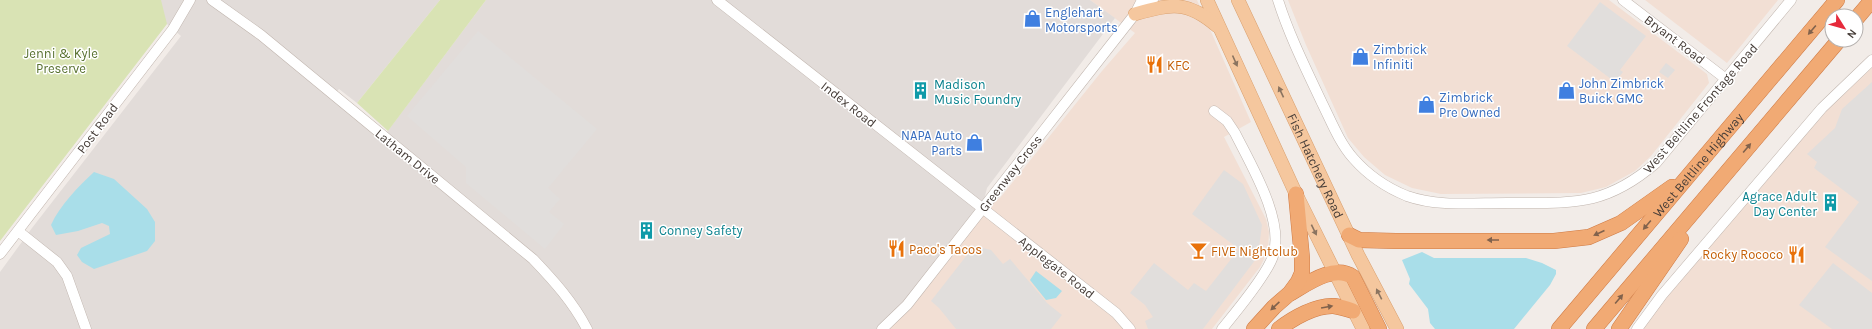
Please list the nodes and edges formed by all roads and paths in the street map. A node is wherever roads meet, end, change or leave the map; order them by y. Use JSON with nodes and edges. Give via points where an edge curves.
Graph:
{"nodes":[{"id":1,"x":190,"y":0,"type":"edge"},
{"id":2,"x":212,"y":0,"type":"edge"},
{"id":3,"x":716,"y":0,"type":"edge"},
{"id":4,"x":1142,"y":0,"type":"edge"},
{"id":5,"x":1153,"y":0,"type":"edge"},
{"id":6,"x":1207,"y":0,"type":"edge"},
{"id":7,"x":1238,"y":0,"type":"edge"},
{"id":8,"x":1278,"y":0,"type":"edge"},
{"id":9,"x":1623,"y":0,"type":"edge"},
{"id":10,"x":1791,"y":0,"type":"edge"},
{"id":11,"x":1837,"y":0,"type":"edge"},
{"id":12,"x":1872,"y":0,"type":"edge"},
{"id":13,"x":1864,"y":10,"type":"edge"},
{"id":14,"x":1135,"y":14,"type":"junction"},
{"id":15,"x":1223,"y":35,"type":"junction"},
{"id":16,"x":1832,"y":48,"type":"edge"},
{"id":17,"x":1872,"y":60,"type":"edge"},
{"id":18,"x":1726,"y":79,"type":"junction"},
{"id":19,"x":1214,"y":111,"type":"dead end"},
{"id":20,"x":1690,"y":174,"type":"junction"},
{"id":21,"x":1722,"y":178,"type":"junction"},
{"id":22,"x":1296,"y":194,"type":"junction"},
{"id":23,"x":982,"y":208,"type":"junction"},
{"id":24,"x":18,"y":231,"type":"junction"},
{"id":25,"x":1349,"y":235,"type":"junction"},
{"id":26,"x":0,"y":254,"type":"edge"},
{"id":27,"x":1334,"y":272,"type":"junction"},
{"id":28,"x":1290,"y":293,"type":"junction"},
{"id":29,"x":1353,"y":311,"type":"junction"},
{"id":30,"x":86,"y":329,"type":"edge"},
{"id":31,"x":587,"y":329,"type":"edge"},
{"id":32,"x":882,"y":329,"type":"edge"},
{"id":33,"x":1130,"y":329,"type":"edge"},
{"id":34,"x":1222,"y":329,"type":"edge"},
{"id":35,"x":1254,"y":329,"type":"edge"},
{"id":36,"x":1279,"y":329,"type":"edge"},
{"id":37,"x":1363,"y":329,"type":"edge"},
{"id":38,"x":1379,"y":329,"type":"edge"},
{"id":39,"x":1397,"y":329,"type":"edge"},
{"id":40,"x":1559,"y":329,"type":"edge"},
{"id":41,"x":1594,"y":329,"type":"edge"},
{"id":42,"x":1619,"y":329,"type":"edge"},
{"id":43,"x":1637,"y":329,"type":"edge"}],
"edges":[{"from":1,"to":24,"type":"street","name":"Post Road","via":[[173,29]]},
{"from":2,"to":31,"type":"street","name":"Latham Drive","via":[[261,35],[533,260],[564,292]]},
{"from":3,"to":23,"type":"street","name":"Index Road"},
{"from":4,"to":14,"type":"street","name":"Greenway Cross"},
{"from":5,"to":14,"type":"street","name":"Greenway Cross"},
{"from":6,"to":15,"type":"main road"},
{"from":25,"to":7,"type":"main road","name":"Fish Hatchery Road","one_way":true},
{"from":8,"to":18,"type":"street","name":"West Beltline Frontage Road","via":[[1285,23],[1336,133],[1352,157],[1380,182],[1407,196],[1433,202],[1566,203],[1595,199],[1622,188],[1640,177],[1656,162]]},
{"from":9,"to":18,"type":"street","name":"Bryant Road"},
{"from":10,"to":18,"type":"street","name":"West Beltline Frontage Road"},
{"from":11,"to":20,"type":"highway","name":"West Beltline Highway","one_way":true},
{"from":12,"to":13,"type":"highway"},
{"from":14,"to":15,"type":"main road","via":[[1170,4],[1184,5],[1207,17]]},
{"from":14,"to":23,"type":"street","name":"Greenway Cross"},
{"from":15,"to":22,"type":"main road","one_way":true},
{"from":21,"to":16,"type":"highway","name":"West Beltline Highway","one_way":true},
{"from":17,"to":43,"type":"street","via":[[1822,108],[1662,295]]},
{"from":19,"to":34,"type":"street","via":[[1227,121],[1235,133],[1273,216],[1276,237],[1273,256],[1265,273]]},
{"from":20,"to":25,"type":"highway","one_way":true,"via":[[1621,223],[1589,237],[1554,241],[1396,241],[1359,240]]},
{"from":20,"to":40,"type":"highway","name":"West Beltline Highway","one_way":true},
{"from":41,"to":21,"type":"highway","name":"West Beltline Highway","one_way":true},
{"from":21,"to":42,"type":"highway"},
{"from":22,"to":27,"type":"main road","one_way":true},
{"from":22,"to":28,"type":"highway","via":[[1302,273]]},
{"from":23,"to":32,"type":"street","name":"Greenway Cross","via":[[907,305]]},
{"from":23,"to":33,"type":"street","name":"Applegate Road","via":[[1116,313]]},
{"from":24,"to":26,"type":"street","name":"Post Road"},
{"from":24,"to":30,"type":"street","via":[[57,262],[67,276]]},
{"from":39,"to":25,"type":"main road","name":"Fish Hatchery Road","one_way":true},
{"from":27,"to":28,"type":"highway"},
{"from":27,"to":29,"type":"main road"},
{"from":27,"to":38,"type":"highway","via":[[1348,273],[1353,277]]},
{"from":28,"to":35,"type":"highway","one_way":true},
{"from":36,"to":29,"type":"highway","one_way":true,"via":[[1294,319],[1320,308],[1334,306]]},
{"from":29,"to":37,"type":"main road"}]}
